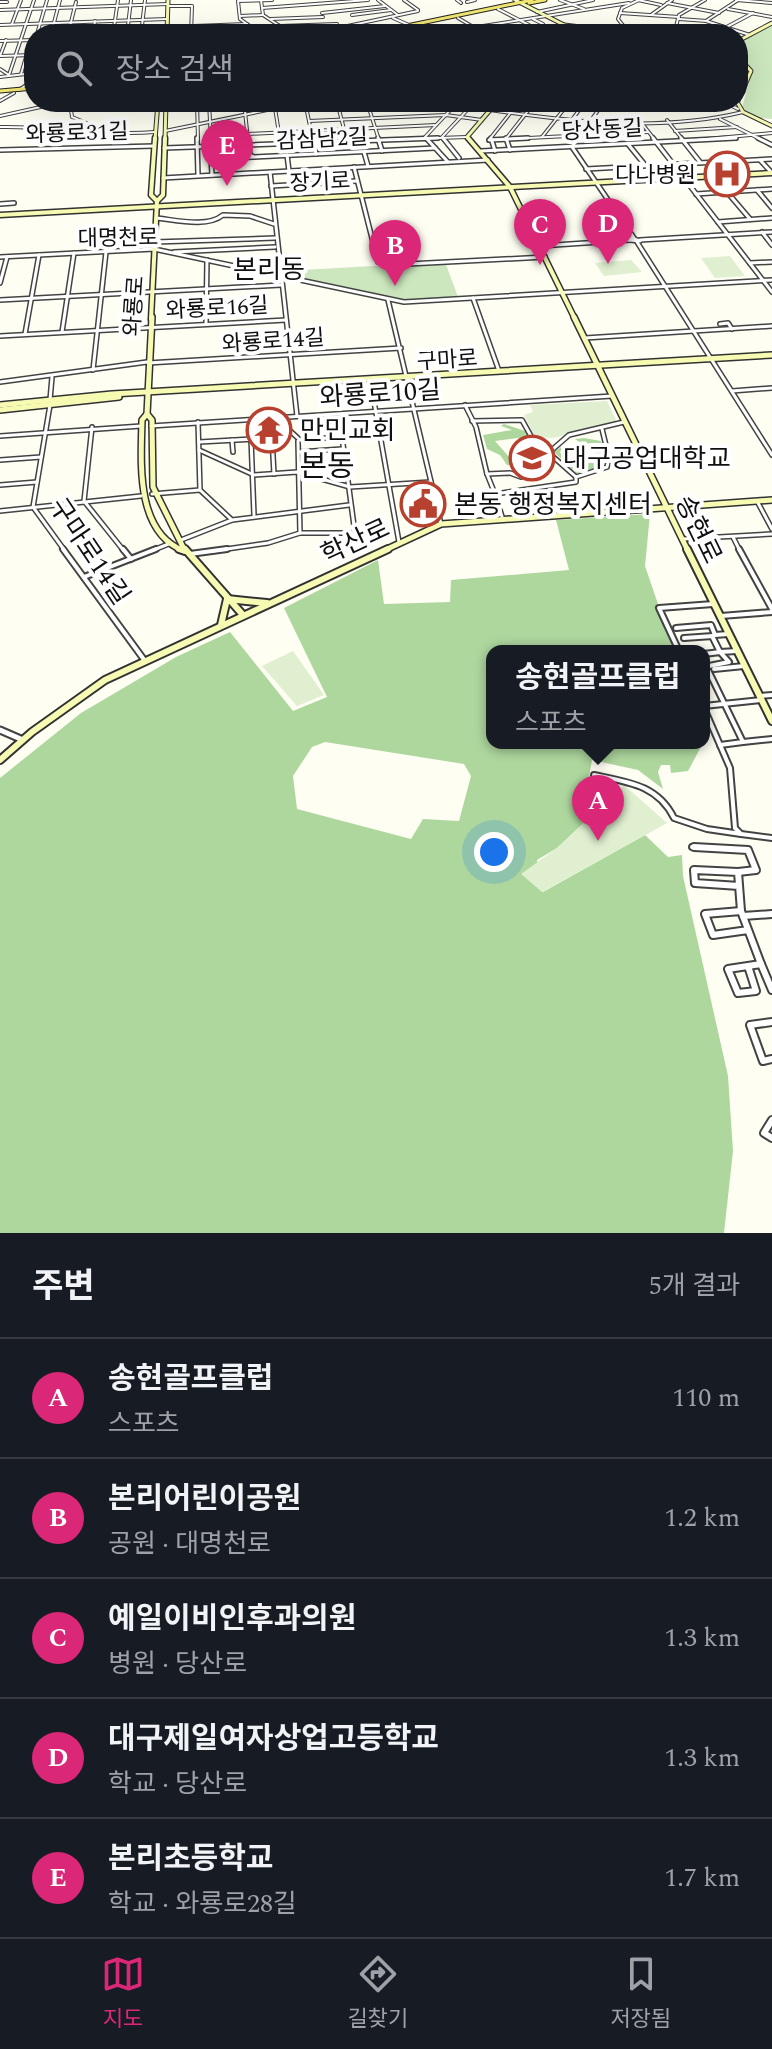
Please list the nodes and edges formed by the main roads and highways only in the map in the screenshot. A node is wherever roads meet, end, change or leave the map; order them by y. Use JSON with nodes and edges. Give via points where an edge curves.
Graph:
{"nodes":[{"id":1,"x":545,"y":0,"type":"edge"},
{"id":2,"x":534,"y":1,"type":"edge"},
{"id":3,"x":519,"y":2,"type":"edge"},
{"id":4,"x":168,"y":3,"type":"edge"},
{"id":5,"x":772,"y":23,"type":"edge"},
{"id":6,"x":167,"y":24,"type":"edge"},
{"id":7,"x":420,"y":24,"type":"edge"},
{"id":8,"x":424,"y":24,"type":"edge"},
{"id":9,"x":562,"y":24,"type":"edge"},
{"id":10,"x":748,"y":36,"type":"edge"},
{"id":11,"x":24,"y":91,"type":"edge"},
{"id":12,"x":0,"y":93,"type":"edge"},
{"id":13,"x":157,"y":112,"type":"edge"},
{"id":14,"x":166,"y":112,"type":"edge"},
{"id":15,"x":489,"y":112,"type":"edge"},
{"id":16,"x":745,"y":112,"type":"edge"},
{"id":17,"x":772,"y":126,"type":"edge"},
{"id":18,"x":772,"y":173,"type":"edge"},
{"id":19,"x":510,"y":187,"type":"junction"},
{"id":20,"x":157,"y":204,"type":"junction"},
{"id":21,"x":0,"y":215,"type":"edge"},
{"id":22,"x":772,"y":355,"type":"edge"},
{"id":23,"x":597,"y":365,"type":"junction"},
{"id":24,"x":147,"y":393,"type":"junction"},
{"id":25,"x":0,"y":407,"type":"edge"},
{"id":26,"x":147,"y":414,"type":"junction"},
{"id":27,"x":772,"y":500,"type":"edge"},
{"id":28,"x":667,"y":508,"type":"junction"},
{"id":29,"x":186,"y":553,"type":"junction"},
{"id":30,"x":227,"y":599,"type":"junction"},
{"id":31,"x":268,"y":603,"type":"junction"},
{"id":32,"x":243,"y":615,"type":"junction"},
{"id":33,"x":221,"y":625,"type":"junction"},
{"id":34,"x":772,"y":721,"type":"edge"},
{"id":35,"x":0,"y":760,"type":"edge"}],
"edges":[{"from":1,"to":2,"type":"main road"},
{"from":2,"to":3,"type":"main road"},
{"from":3,"to":7,"type":"main road"},
{"from":3,"to":8,"type":"main road"},
{"from":3,"to":9,"type":"main road"},
{"from":4,"to":6,"type":"main road"},
{"from":5,"to":10,"type":"main road"},
{"from":11,"to":12,"type":"main road"},
{"from":13,"to":20,"type":"main road","name":"와룡로","via":[[151,195]]},
{"from":14,"to":20,"type":"main road","name":"와룡로","via":[[163,195]]},
{"from":15,"to":19,"type":"main road","name":"송현로","via":[[467,137]]},
{"from":16,"to":17,"type":"main road"},
{"from":18,"to":19,"type":"main road","name":"장기로"},
{"from":19,"to":20,"type":"main road","name":"장기로"},
{"from":19,"to":23,"type":"main road","name":"송현로"},
{"from":20,"to":21,"type":"main road","name":"장기로"},
{"from":20,"to":24,"type":"main road","name":"와룡로"},
{"from":22,"to":23,"type":"main road","name":"구마로"},
{"from":23,"to":24,"type":"main road","name":"구마로"},
{"from":23,"to":28,"type":"main road","name":"송현로"},
{"from":24,"to":25,"type":"main road","name":"구마로"},
{"from":24,"to":26,"type":"main road","name":"와룡로"},
{"from":26,"to":29,"type":"main road","name":"와룡로","via":[[152,494]]},
{"from":26,"to":29,"type":"main road","name":"와룡로","via":[[142,426],[141,496],[148,515]]},
{"from":27,"to":28,"type":"main road","name":"학산로"},
{"from":28,"to":31,"type":"main road","name":"학산로","via":[[441,524]]},
{"from":28,"to":34,"type":"main road","name":"송현로"},
{"from":29,"to":30,"type":"main road","name":"와룡로"},
{"from":30,"to":31,"type":"main road"},
{"from":30,"to":32,"type":"main road","name":"와룡로"},
{"from":30,"to":33,"type":"main road"},
{"from":31,"to":32,"type":"main road","name":"학산로"},
{"from":32,"to":33,"type":"main road","name":"학산로"},
{"from":33,"to":35,"type":"main road","name":"학산로","via":[[105,680]]}]}
